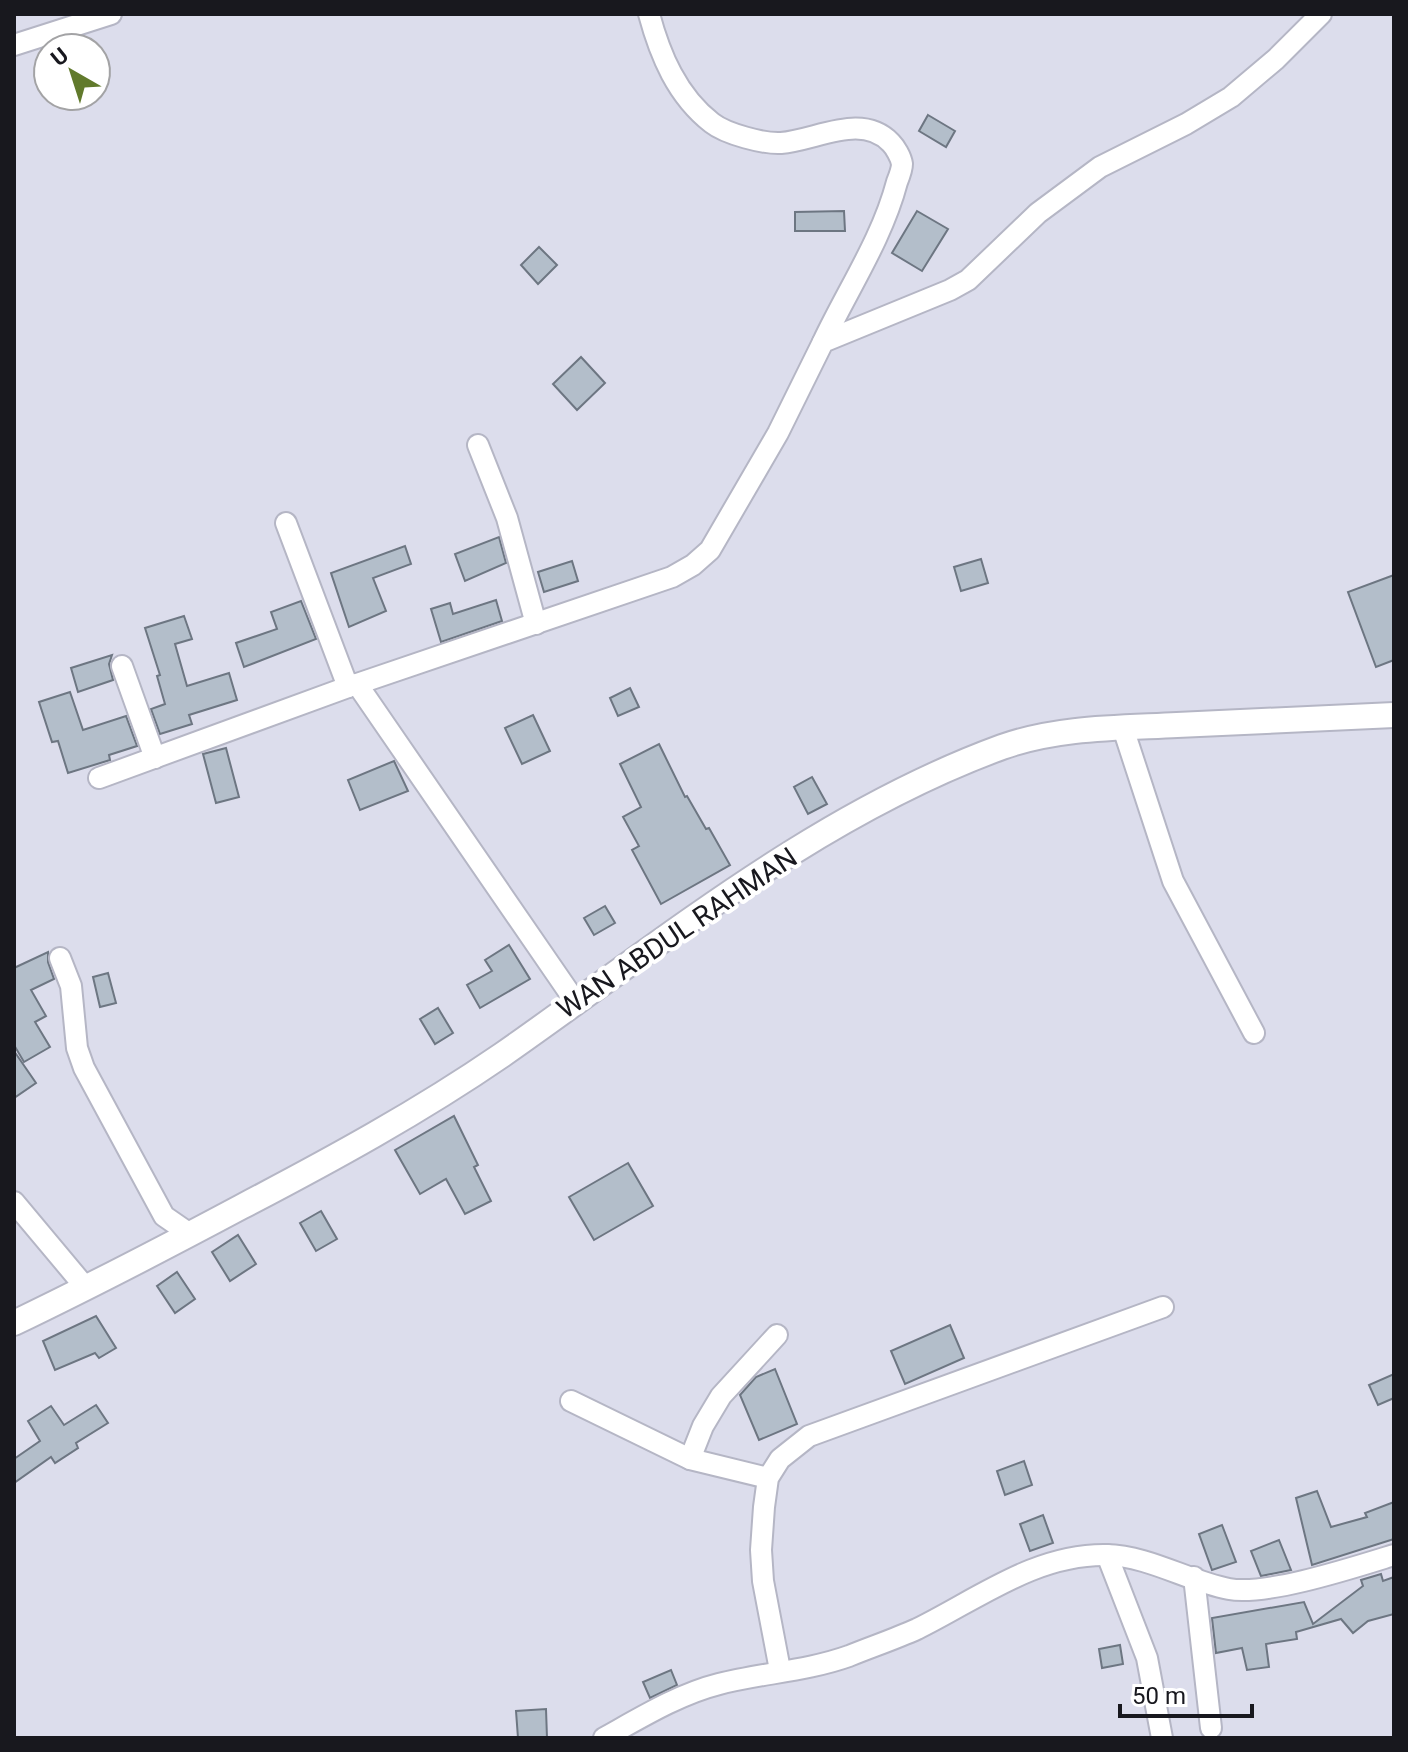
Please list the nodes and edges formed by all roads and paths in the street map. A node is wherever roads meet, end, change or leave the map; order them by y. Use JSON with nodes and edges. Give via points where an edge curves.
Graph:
{"nodes":[{"id":1,"x":111,"y":14,"type":"edge"},
{"id":2,"x":649,"y":14,"type":"edge"},
{"id":3,"x":1321,"y":14,"type":"edge"},
{"id":4,"x":14,"y":45,"type":"edge"},
{"id":5,"x":823,"y":342,"type":"junction"},
{"id":6,"x":478,"y":445,"type":"dead end"},
{"id":7,"x":286,"y":523,"type":"dead end"},
{"id":8,"x":536,"y":624,"type":"junction"},
{"id":9,"x":122,"y":666,"type":"dead end"},
{"id":10,"x":352,"y":685,"type":"junction"},
{"id":11,"x":1394,"y":715,"type":"edge"},
{"id":12,"x":1123,"y":728,"type":"junction"},
{"id":13,"x":155,"y":758,"type":"junction"},
{"id":14,"x":99,"y":778,"type":"dead end"},
{"id":15,"x":60,"y":958,"type":"dead end"},
{"id":16,"x":575,"y":1001,"type":"junction"},
{"id":17,"x":1254,"y":1033,"type":"dead end"},
{"id":18,"x":14,"y":1202,"type":"edge"},
{"id":19,"x":190,"y":1234,"type":"junction"},
{"id":20,"x":86,"y":1288,"type":"junction"},
{"id":21,"x":1163,"y":1307,"type":"dead end"},
{"id":22,"x":14,"y":1323,"type":"edge"},
{"id":23,"x":777,"y":1335,"type":"dead end"},
{"id":24,"x":571,"y":1401,"type":"dead end"},
{"id":25,"x":690,"y":1459,"type":"junction"},
{"id":26,"x":768,"y":1478,"type":"junction"},
{"id":27,"x":1107,"y":1555,"type":"junction"},
{"id":28,"x":1394,"y":1555,"type":"edge"},
{"id":29,"x":1194,"y":1577,"type":"junction"},
{"id":30,"x":780,"y":1670,"type":"junction"},
{"id":31,"x":1211,"y":1728,"type":"dead end"},
{"id":32,"x":604,"y":1738,"type":"edge"},
{"id":33,"x":1162,"y":1738,"type":"edge"}],
"edges":[{"from":1,"to":4,"type":"street"},
{"from":2,"to":5,"type":"street","via":[[668,68],[688,101],[713,124],[778,144],[869,128],[895,147],[902,165],[891,204]]},
{"from":3,"to":5,"type":"street","via":[[1231,97],[1100,167],[1038,213],[968,280]]},
{"from":5,"to":8,"type":"street","via":[[710,550],[672,577]]},
{"from":6,"to":8,"type":"street","via":[[507,518]]},
{"from":7,"to":10,"type":"street"},
{"from":8,"to":10,"type":"street"},
{"from":9,"to":13,"type":"street"},
{"from":10,"to":13,"type":"street"},
{"from":10,"to":16,"type":"street"},
{"from":11,"to":12,"type":"street","name":"WAN ABDUL RAHMAN"},
{"from":12,"to":16,"type":"street","name":"WAN ABDUL RAHMAN","via":[[1073,730],[1004,746],[881,803],[743,883]]},
{"from":12,"to":17,"type":"street","via":[[1173,881]]},
{"from":13,"to":14,"type":"street"},
{"from":15,"to":19,"type":"street","via":[[71,986],[84,1068],[164,1216]]},
{"from":16,"to":19,"type":"street","name":"WAN ABDUL RAHMAN","via":[[414,1112]]},
{"from":18,"to":20,"type":"street"},
{"from":19,"to":20,"type":"street","name":"WAN ABDUL RAHMAN"},
{"from":20,"to":22,"type":"street","name":"WAN ABDUL RAHMAN"},
{"from":21,"to":26,"type":"street","via":[[809,1436],[780,1459]]},
{"from":23,"to":25,"type":"street","via":[[721,1396]]},
{"from":24,"to":25,"type":"street"},
{"from":25,"to":26,"type":"street"},
{"from":26,"to":30,"type":"street","via":[[761,1550]]},
{"from":27,"to":29,"type":"street","via":[[1155,1563]]},
{"from":27,"to":30,"type":"street","via":[[1063,1560],[1007,1579],[915,1630],[818,1665]]},
{"from":27,"to":33,"type":"street","via":[[1147,1658]]},
{"from":28,"to":29,"type":"street","via":[[1252,1590],[1229,1589]]},
{"from":29,"to":31,"type":"street"},
{"from":30,"to":32,"type":"street","via":[[682,1697]]}]}
